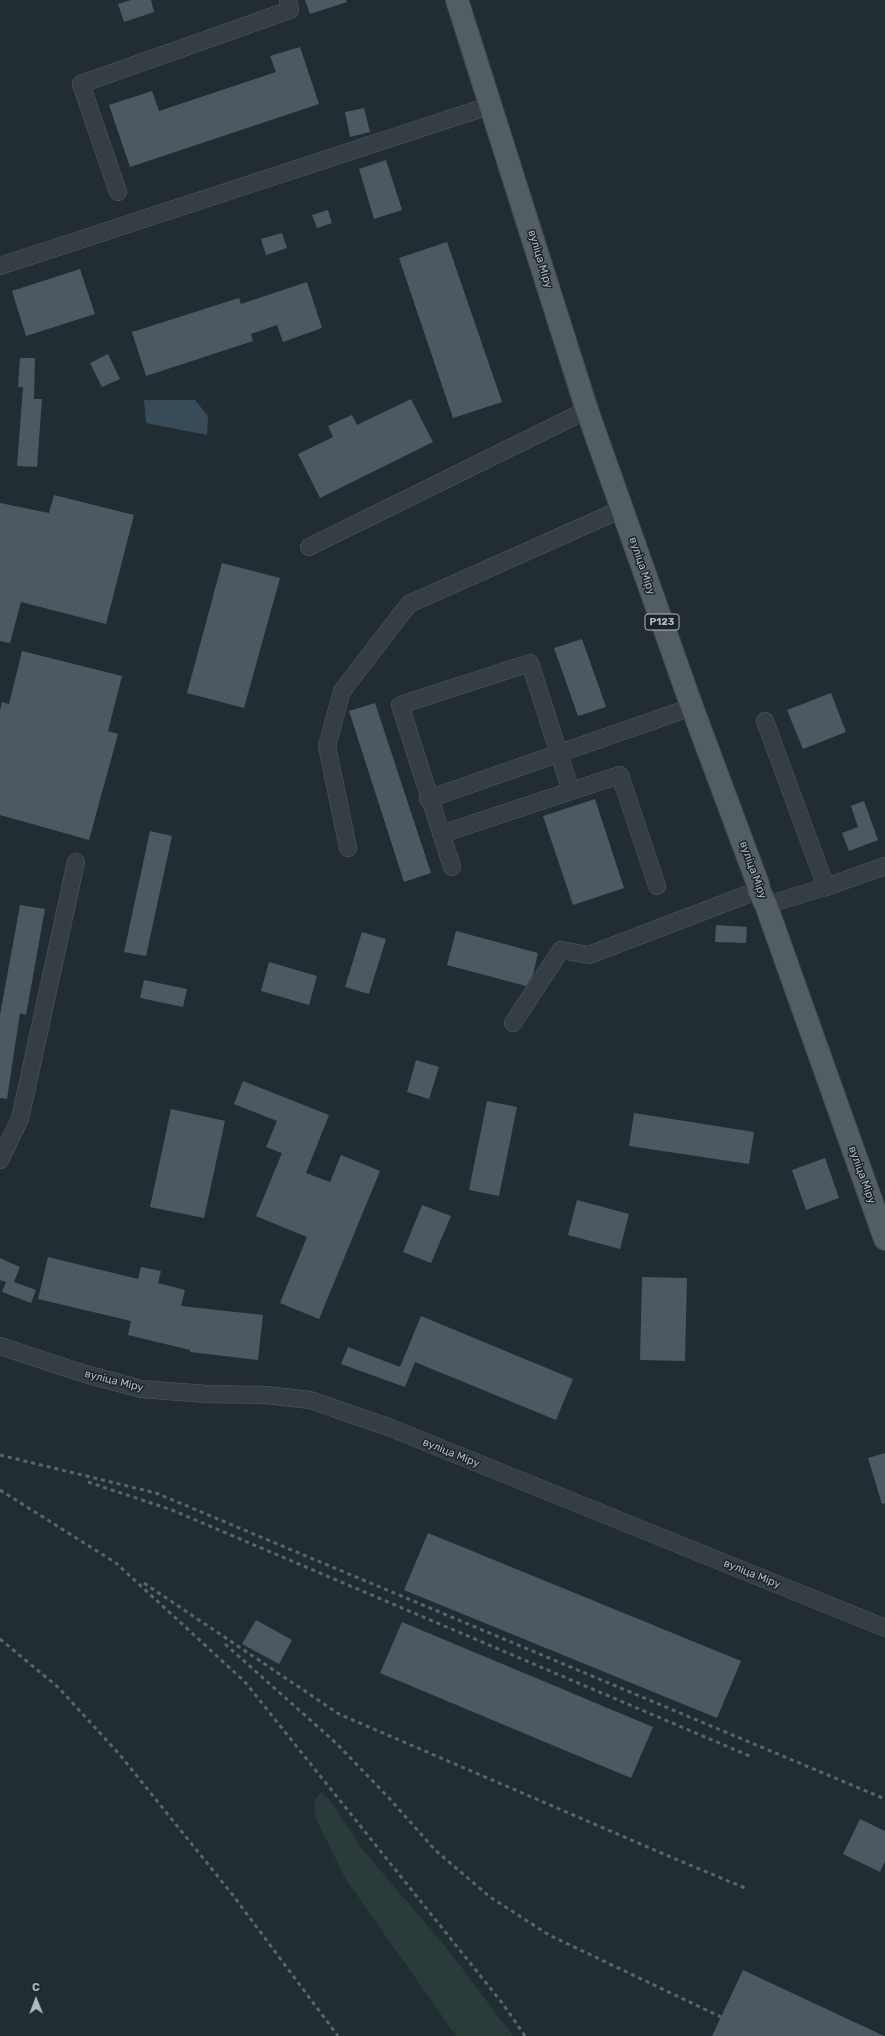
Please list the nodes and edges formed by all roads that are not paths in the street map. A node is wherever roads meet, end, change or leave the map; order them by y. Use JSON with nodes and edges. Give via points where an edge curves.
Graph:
{"nodes":[{"id":1,"x":288,"y":0,"type":"edge"},
{"id":2,"x":457,"y":0,"type":"edge"},
{"id":3,"x":492,"y":105,"type":"junction"},
{"id":4,"x":118,"y":192,"type":"dead end"},
{"id":5,"x":0,"y":266,"type":"edge"},
{"id":6,"x":587,"y":410,"type":"junction"},
{"id":7,"x":622,"y":509,"type":"junction"},
{"id":8,"x":309,"y":547,"type":"dead end"},
{"id":9,"x":692,"y":707,"type":"junction"},
{"id":10,"x":765,"y":721,"type":"dead end"},
{"id":11,"x":559,"y":754,"type":"junction"},
{"id":12,"x":571,"y":791,"type":"junction"},
{"id":13,"x":428,"y":799,"type":"junction"},
{"id":14,"x":441,"y":834,"type":"junction"},
{"id":15,"x":348,"y":848,"type":"dead end"},
{"id":16,"x":76,"y":862,"type":"dead end"},
{"id":17,"x":885,"y":866,"type":"edge"},
{"id":18,"x":452,"y":867,"type":"dead end"},
{"id":19,"x":657,"y":886,"type":"dead end"},
{"id":20,"x":826,"y":887,"type":"junction"},
{"id":21,"x":763,"y":898,"type":"junction"},
{"id":22,"x":513,"y":1023,"type":"dead end"},
{"id":23,"x":0,"y":1160,"type":"edge"},
{"id":24,"x":885,"y":1239,"type":"edge"},
{"id":25,"x":0,"y":1346,"type":"edge"},
{"id":26,"x":885,"y":1628,"type":"edge"}],
"edges":[{"from":1,"to":4,"type":"street","via":[[290,10],[81,84]]},
{"from":2,"to":3,"type":"main road","name":"вуліца Міру","number":"Р123"},
{"from":3,"to":5,"type":"street"},
{"from":3,"to":6,"type":"main road","name":"вуліца Міру","number":"Р123"},
{"from":6,"to":7,"type":"main road","name":"вуліца Міру","number":"Р123"},
{"from":6,"to":8,"type":"street"},
{"from":7,"to":9,"type":"main road","name":"вуліца Міру","number":"Р123"},
{"from":7,"to":15,"type":"street","via":[[409,604],[342,691],[327,746]]},
{"from":9,"to":11,"type":"street"},
{"from":9,"to":21,"type":"main road","name":"вуліца Міру","number":"Р123"},
{"from":10,"to":20,"type":"street"},
{"from":11,"to":12,"type":"street"},
{"from":11,"to":13,"type":"street"},
{"from":11,"to":13,"type":"street","via":[[530,663],[400,705]]},
{"from":12,"to":14,"type":"street"},
{"from":12,"to":19,"type":"street","via":[[620,776]]},
{"from":13,"to":14,"type":"street"},
{"from":14,"to":18,"type":"street"},
{"from":16,"to":23,"type":"street","via":[[20,1119]]},
{"from":17,"to":20,"type":"street"},
{"from":20,"to":21,"type":"street"},
{"from":21,"to":22,"type":"street","via":[[589,954],[561,950]]},
{"from":21,"to":24,"type":"main road","name":"вуліца Міру","number":"Р123"},
{"from":25,"to":26,"type":"street","name":"вуліца Міру","via":[[141,1389],[266,1395],[310,1400],[391,1428]]}]}
